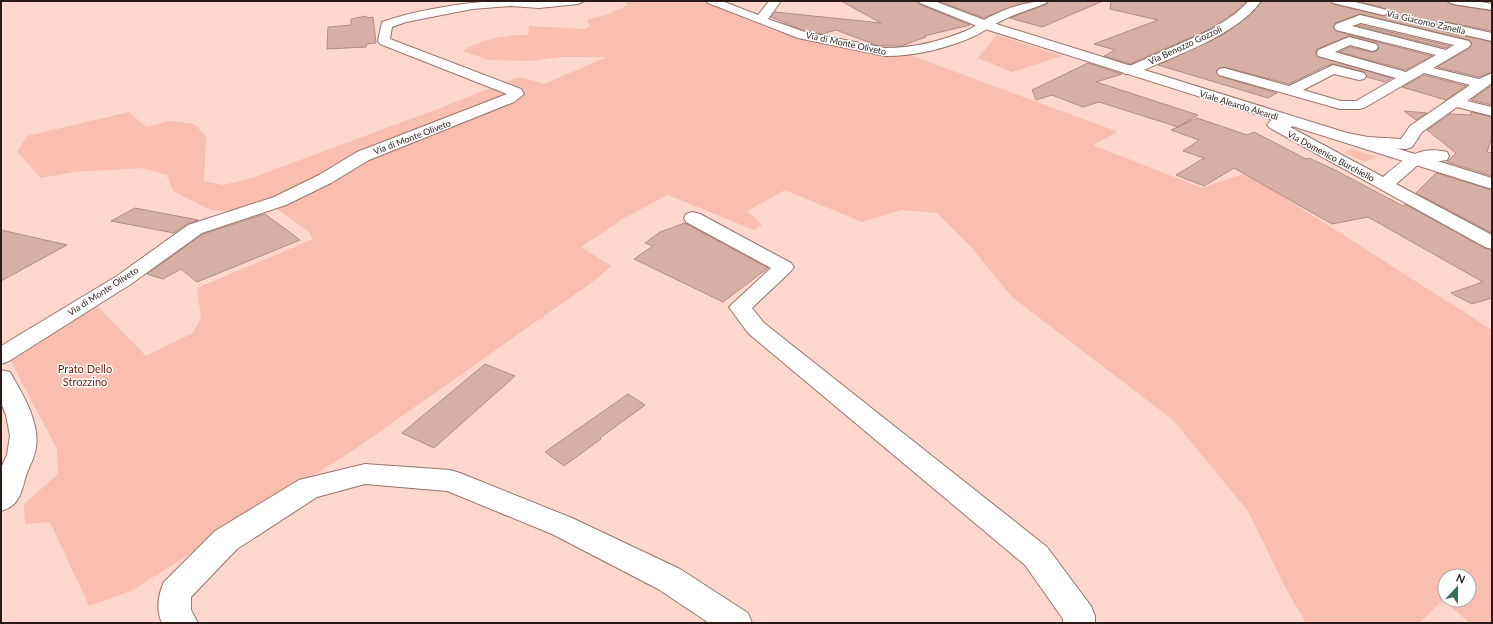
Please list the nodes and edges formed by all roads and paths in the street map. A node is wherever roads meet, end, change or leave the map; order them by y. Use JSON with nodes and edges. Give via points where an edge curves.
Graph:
{"nodes":[{"id":1,"x":578,"y":1,"type":"edge"},
{"id":2,"x":712,"y":1,"type":"edge"},
{"id":3,"x":775,"y":1,"type":"edge"},
{"id":4,"x":924,"y":1,"type":"edge"},
{"id":5,"x":942,"y":1,"type":"edge"},
{"id":6,"x":1042,"y":1,"type":"edge"},
{"id":7,"x":1255,"y":1,"type":"edge"},
{"id":8,"x":1337,"y":1,"type":"edge"},
{"id":9,"x":1453,"y":1,"type":"edge"},
{"id":10,"x":1492,"y":7,"type":"edge"},
{"id":11,"x":1391,"y":14,"type":"dead end"},
{"id":12,"x":762,"y":21,"type":"junction"},
{"id":13,"x":989,"y":23,"type":"junction"},
{"id":14,"x":1438,"y":24,"type":"dead end"},
{"id":15,"x":1492,"y":37,"type":"edge"},
{"id":16,"x":1447,"y":54,"type":"junction"},
{"id":17,"x":1427,"y":66,"type":"junction"},
{"id":18,"x":1136,"y":68,"type":"junction"},
{"id":19,"x":1224,"y":72,"type":"dead end"},
{"id":20,"x":1409,"y":77,"type":"junction"},
{"id":21,"x":1486,"y":81,"type":"edge"},
{"id":22,"x":1394,"y":86,"type":"junction"},
{"id":23,"x":1290,"y":91,"type":"junction"},
{"id":24,"x":1454,"y":102,"type":"junction"},
{"id":25,"x":1492,"y":112,"type":"edge"},
{"id":26,"x":1293,"y":122,"type":"junction"},
{"id":27,"x":1342,"y":137,"type":"junction"},
{"id":28,"x":1406,"y":144,"type":"junction"},
{"id":29,"x":1441,"y":156,"type":"junction"},
{"id":30,"x":1413,"y":160,"type":"junction"},
{"id":31,"x":1492,"y":172,"type":"edge"},
{"id":32,"x":1492,"y":184,"type":"edge"},
{"id":33,"x":1384,"y":185,"type":"junction"},
{"id":34,"x":693,"y":218,"type":"dead end"},
{"id":35,"x":1492,"y":243,"type":"edge"},
{"id":36,"x":1,"y":356,"type":"edge"},
{"id":37,"x":1,"y":378,"type":"edge"},
{"id":38,"x":5,"y":487,"type":"edge"},
{"id":39,"x":182,"y":623,"type":"edge"},
{"id":40,"x":736,"y":623,"type":"edge"},
{"id":41,"x":1079,"y":623,"type":"edge"}],
"edges":[{"from":1,"to":36,"type":"street","name":"Via di Monte Oliveto","via":[[539,5],[472,6],[386,25],[384,41],[517,94],[379,148],[280,201],[195,229],[124,280]]},
{"from":2,"to":12,"type":"street","name":"Via di Monte Oliveto"},
{"from":3,"to":12,"type":"street"},
{"from":4,"to":13,"type":"street"},
{"from":5,"to":13,"type":"street"},
{"from":6,"to":13,"type":"street","name":"Via di Monte Oliveto"},
{"from":7,"to":18,"type":"street","name":"Via Benozzo Gozzoli","via":[[1240,16],[1215,33]]},
{"from":8,"to":11,"type":"street","name":"Via Giacomo Zanella"},
{"from":9,"to":10,"type":"street"},
{"from":12,"to":13,"type":"street","name":"Via di Monte Oliveto","via":[[802,35],[895,53],[958,38]]},
{"from":13,"to":18,"type":"street","name":"Viale Aleardo Aleardi"},
{"from":14,"to":15,"type":"street","name":"Via Giacomo Zanella"},
{"from":16,"to":16,"type":"street","via":[[1465,44],[1360,19],[1340,27]]},
{"from":16,"to":17,"type":"street"},
{"from":17,"to":20,"type":"street"},
{"from":17,"to":20,"type":"street","via":[[1349,41],[1323,53]]},
{"from":17,"to":21,"type":"street"},
{"from":18,"to":26,"type":"street","name":"Viale Aleardo Aleardi"},
{"from":18,"to":28,"type":"street","name":"Viale Aleardo Aleardi"},
{"from":19,"to":23,"type":"street"},
{"from":20,"to":22,"type":"street"},
{"from":21,"to":24,"type":"street"},
{"from":22,"to":23,"type":"street","via":[[1359,105],[1340,105]]},
{"from":22,"to":23,"type":"street","via":[[1333,69]]},
{"from":24,"to":25,"type":"street"},
{"from":24,"to":28,"type":"street","via":[[1416,129]]},
{"from":26,"to":27,"type":"street","name":"Viale Aleardo Aleardi"},
{"from":26,"to":33,"type":"street","name":"Via Domenico Burchiello","via":[[1278,122],[1275,125]]},
{"from":27,"to":28,"type":"street","via":[[1368,142]]},
{"from":27,"to":30,"type":"street","name":"Viale Aleardo Aleardi"},
{"from":28,"to":29,"type":"street","name":"Viale Aleardo Aleardi"},
{"from":29,"to":30,"type":"street"},
{"from":29,"to":31,"type":"street","name":"Viale Aleardo Aleardi"},
{"from":30,"to":32,"type":"street","name":"Viale Aleardo Aleardi"},
{"from":30,"to":33,"type":"street","name":"Via Domenico Burchiello"},
{"from":33,"to":35,"type":"street","name":"Via Domenico Burchiello"},
{"from":34,"to":41,"type":"street","via":[[784,267],[740,307],[756,328],[1036,556],[1079,616]]},
{"from":37,"to":38,"type":"street","via":[[14,403],[24,435],[22,454]]},
{"from":39,"to":40,"type":"street","via":[[175,616],[175,592],[226,540],[309,488],[365,474],[450,481],[562,526],[669,579]]}]}
